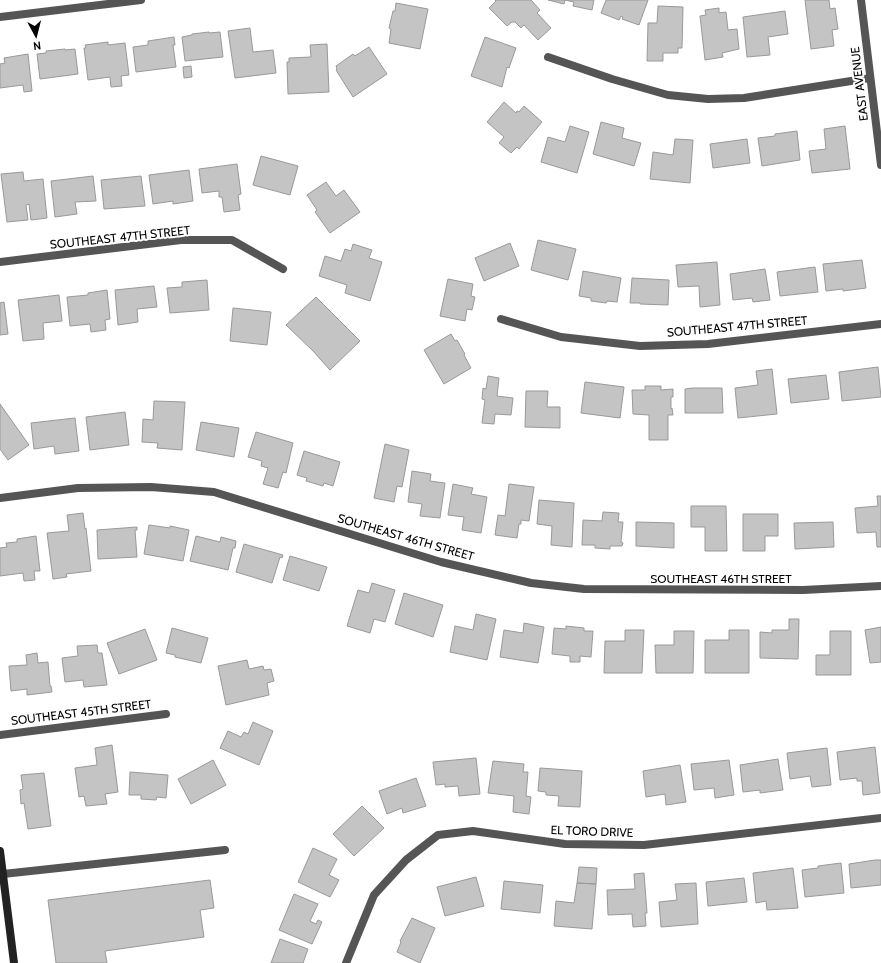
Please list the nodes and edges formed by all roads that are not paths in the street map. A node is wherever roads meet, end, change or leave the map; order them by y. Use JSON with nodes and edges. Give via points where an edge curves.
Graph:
{"nodes":[{"id":1,"x":141,"y":0,"type":"edge"},
{"id":2,"x":861,"y":0,"type":"edge"},
{"id":3,"x":0,"y":17,"type":"edge"},
{"id":4,"x":548,"y":57,"type":"dead end"},
{"id":5,"x":870,"y":78,"type":"junction"},
{"id":6,"x":881,"y":165,"type":"edge"},
{"id":7,"x":0,"y":262,"type":"edge"},
{"id":8,"x":283,"y":269,"type":"dead end"},
{"id":9,"x":501,"y":319,"type":"dead end"},
{"id":10,"x":881,"y":324,"type":"edge"},
{"id":11,"x":0,"y":498,"type":"edge"},
{"id":12,"x":881,"y":586,"type":"edge"},
{"id":13,"x":166,"y":714,"type":"dead end"},
{"id":14,"x":0,"y":735,"type":"edge"},
{"id":15,"x":881,"y":818,"type":"edge"},
{"id":16,"x":225,"y":850,"type":"dead end"},
{"id":17,"x":0,"y":851,"type":"edge"},
{"id":18,"x":1,"y":874,"type":"edge"},
{"id":19,"x":14,"y":963,"type":"edge"},
{"id":20,"x":346,"y":963,"type":"edge"}],
"edges":[{"from":1,"to":3,"type":"street"},
{"from":2,"to":5,"type":"street","name":"EAST AVENUE"},
{"from":4,"to":5,"type":"street","via":[[668,95],[708,98],[744,98]]},
{"from":5,"to":6,"type":"street","name":"EAST AVENUE"},
{"from":7,"to":8,"type":"street","name":"SOUTHEAST 47TH STREET","via":[[181,240],[232,240]]},
{"from":9,"to":10,"type":"street","name":"SOUTHEAST 47TH STREET","via":[[561,337],[640,346],[708,344]]},
{"from":11,"to":12,"type":"street","name":"SOUTHEAST 46TH STREET","via":[[78,488],[151,487],[214,492],[441,562],[531,583],[584,589],[804,590]]},
{"from":13,"to":14,"type":"street","name":"SOUTHEAST 45TH STREET"},
{"from":15,"to":20,"type":"street","name":"EL TORO DRIVE","via":[[644,845],[565,844],[473,831],[438,835],[406,860],[374,895]]},
{"from":16,"to":18,"type":"street"},
{"from":17,"to":18,"type":"street"},
{"from":18,"to":19,"type":"street"}]}
